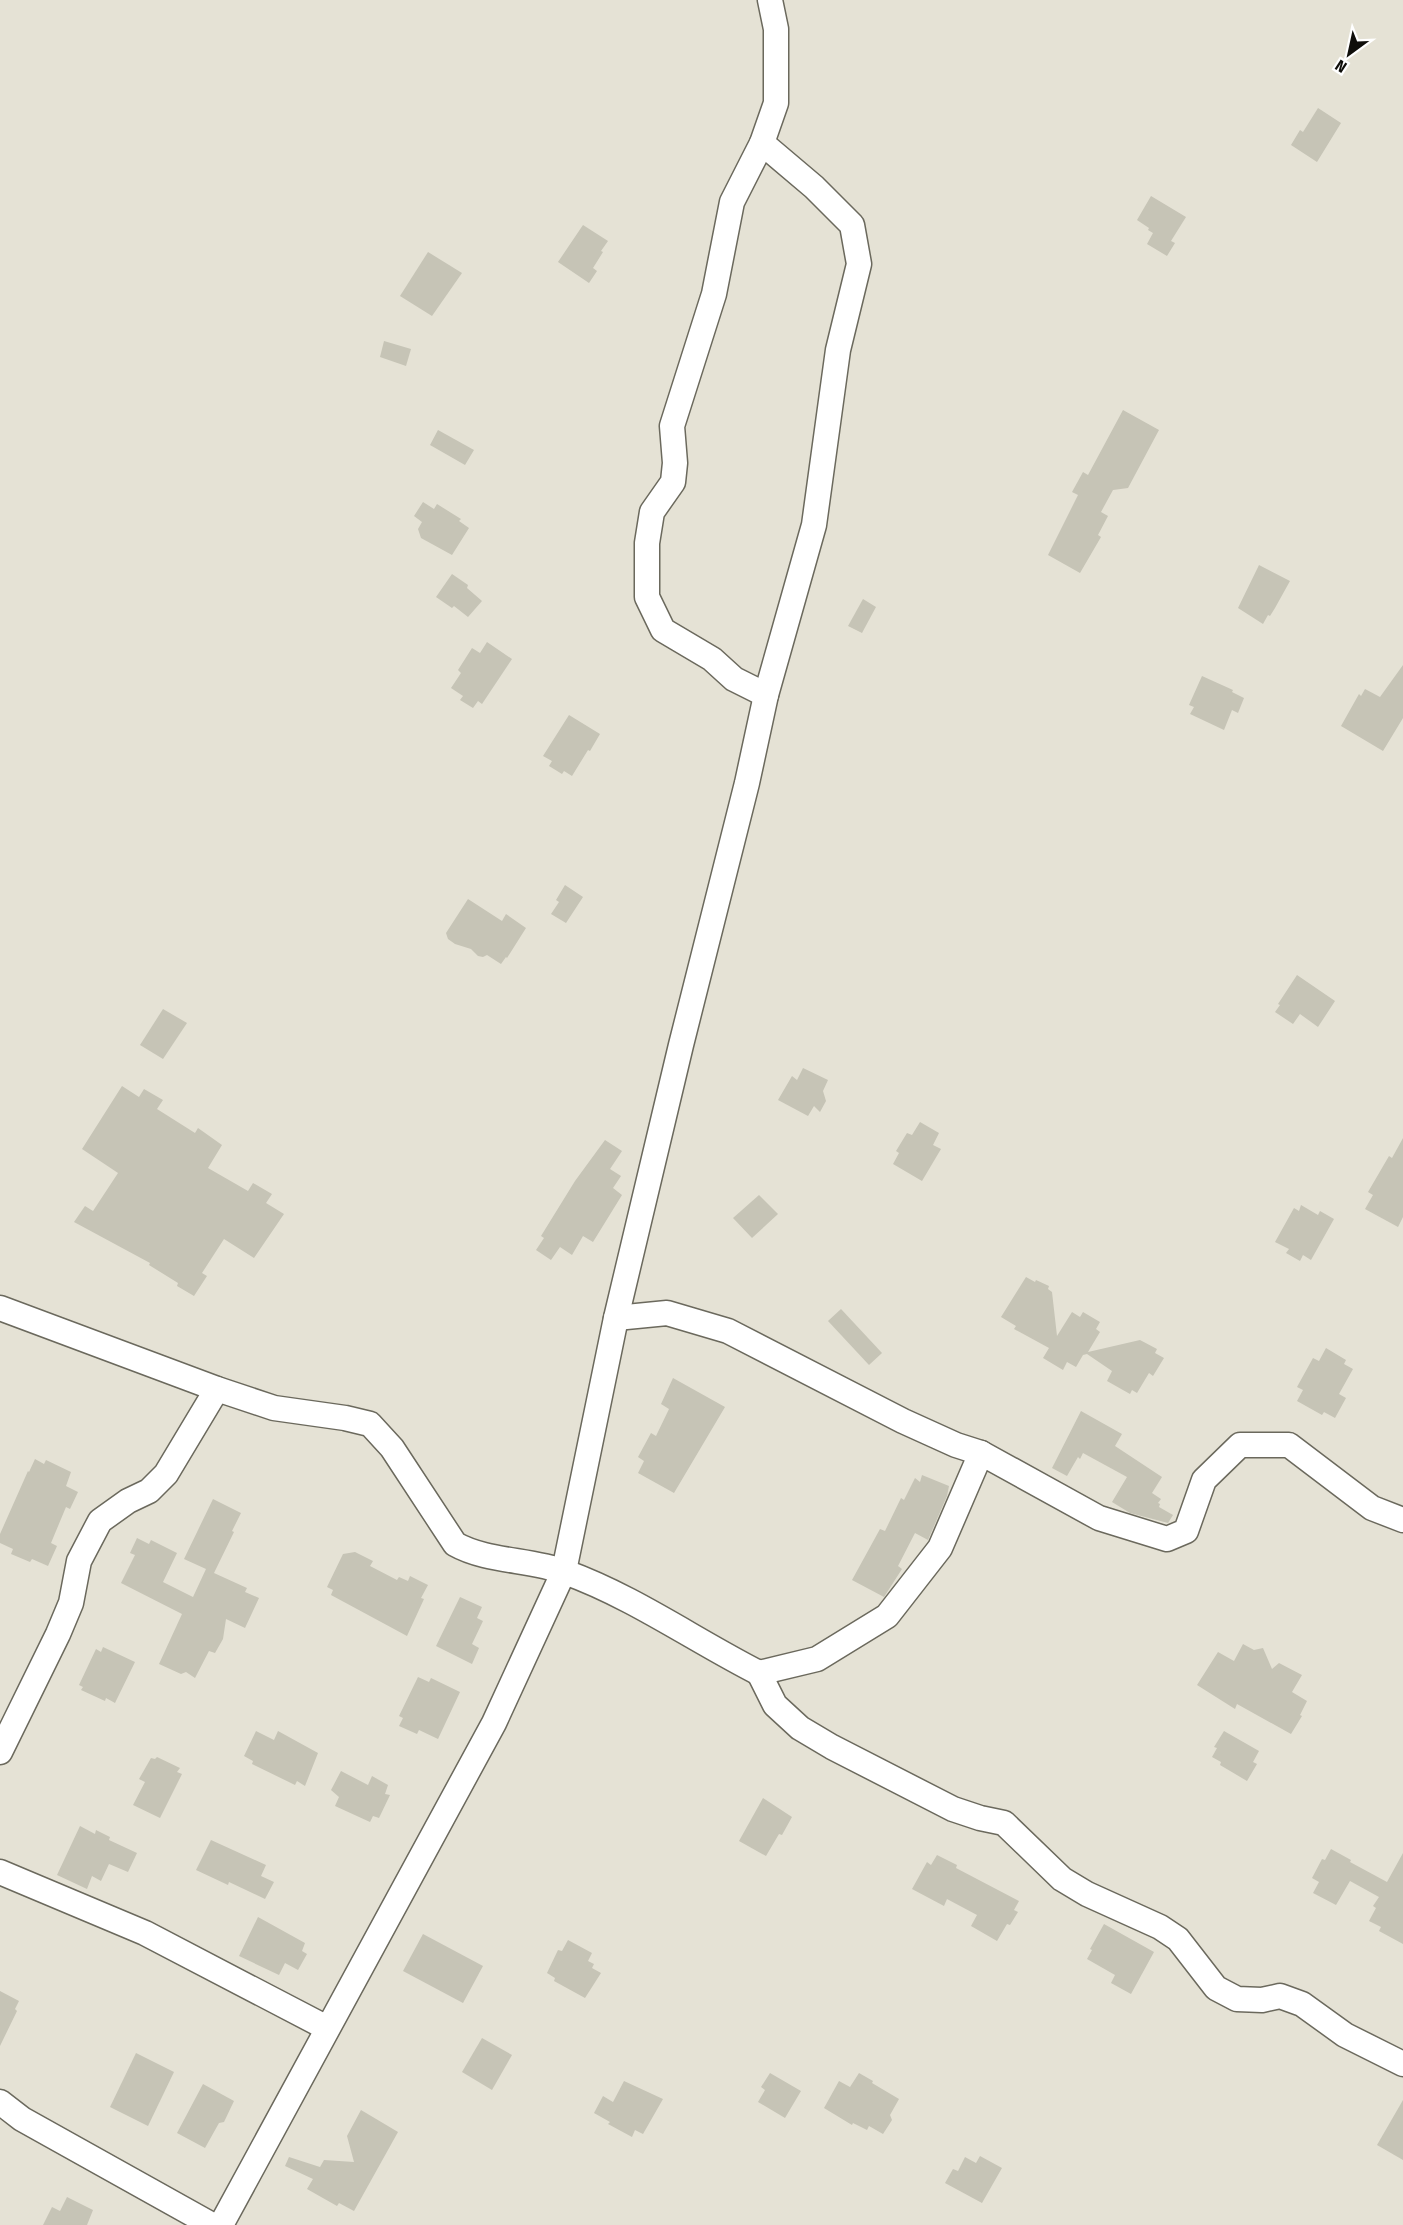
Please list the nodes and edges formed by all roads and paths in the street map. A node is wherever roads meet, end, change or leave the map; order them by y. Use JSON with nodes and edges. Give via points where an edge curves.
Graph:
{"nodes":[{"id":1,"x":770,"y":0,"type":"edge"},
{"id":2,"x":762,"y":142,"type":"junction"},
{"id":3,"x":766,"y":695,"type":"junction"},
{"id":4,"x":0,"y":1308,"type":"edge"},
{"id":5,"x":615,"y":1318,"type":"junction"},
{"id":6,"x":217,"y":1389,"type":"junction"},
{"id":7,"x":981,"y":1453,"type":"junction"},
{"id":8,"x":1403,"y":1520,"type":"edge"},
{"id":9,"x":564,"y":1571,"type":"junction"},
{"id":10,"x":759,"y":1673,"type":"junction"},
{"id":11,"x":0,"y":1752,"type":"edge"},
{"id":12,"x":0,"y":1872,"type":"edge"},
{"id":13,"x":327,"y":2028,"type":"junction"},
{"id":14,"x":1403,"y":2064,"type":"edge"},
{"id":15,"x":0,"y":2102,"type":"edge"},
{"id":16,"x":212,"y":2225,"type":"edge"},
{"id":17,"x":221,"y":2225,"type":"edge"}],
"edges":[{"from":1,"to":2,"type":"street","via":[[776,29],[776,104]]},
{"from":2,"to":3,"type":"street","via":[[852,225],[859,264],[838,350],[814,525]]},
{"from":2,"to":3,"type":"street","via":[[732,202],[714,294],[672,426],[673,482],[652,512],[647,543],[647,597],[663,630],[712,659],[734,680]]},
{"from":3,"to":5,"type":"street"},
{"from":4,"to":6,"type":"street"},
{"from":5,"to":7,"type":"street","via":[[667,1313],[728,1331],[903,1421]]},
{"from":5,"to":9,"type":"street"},
{"from":6,"to":9,"type":"street","via":[[274,1408],[370,1424],[392,1448],[455,1544],[470,1552]]},
{"from":6,"to":11,"type":"street","via":[[166,1474],[149,1491],[100,1521],[78,1561],[71,1603],[62,1624]]},
{"from":7,"to":8,"type":"street","via":[[1099,1518],[1167,1539],[1186,1531],[1204,1480],[1240,1445],[1288,1445],[1372,1508]]},
{"from":7,"to":10,"type":"street","via":[[940,1548],[887,1616],[817,1659]]},
{"from":9,"to":10,"type":"street","via":[[637,1605]]},
{"from":9,"to":13,"type":"street","via":[[494,1723]]},
{"from":10,"to":14,"type":"street","via":[[775,1705],[800,1728],[953,1809],[1004,1823],[1062,1879],[1160,1926],[1178,1940],[1216,1988],[1237,1999],[1280,1996],[1302,2004],[1345,2035]]},
{"from":12,"to":13,"type":"street","via":[[145,1933]]},
{"from":13,"to":17,"type":"street"},
{"from":15,"to":16,"type":"street","via":[[22,2119]]}]}
